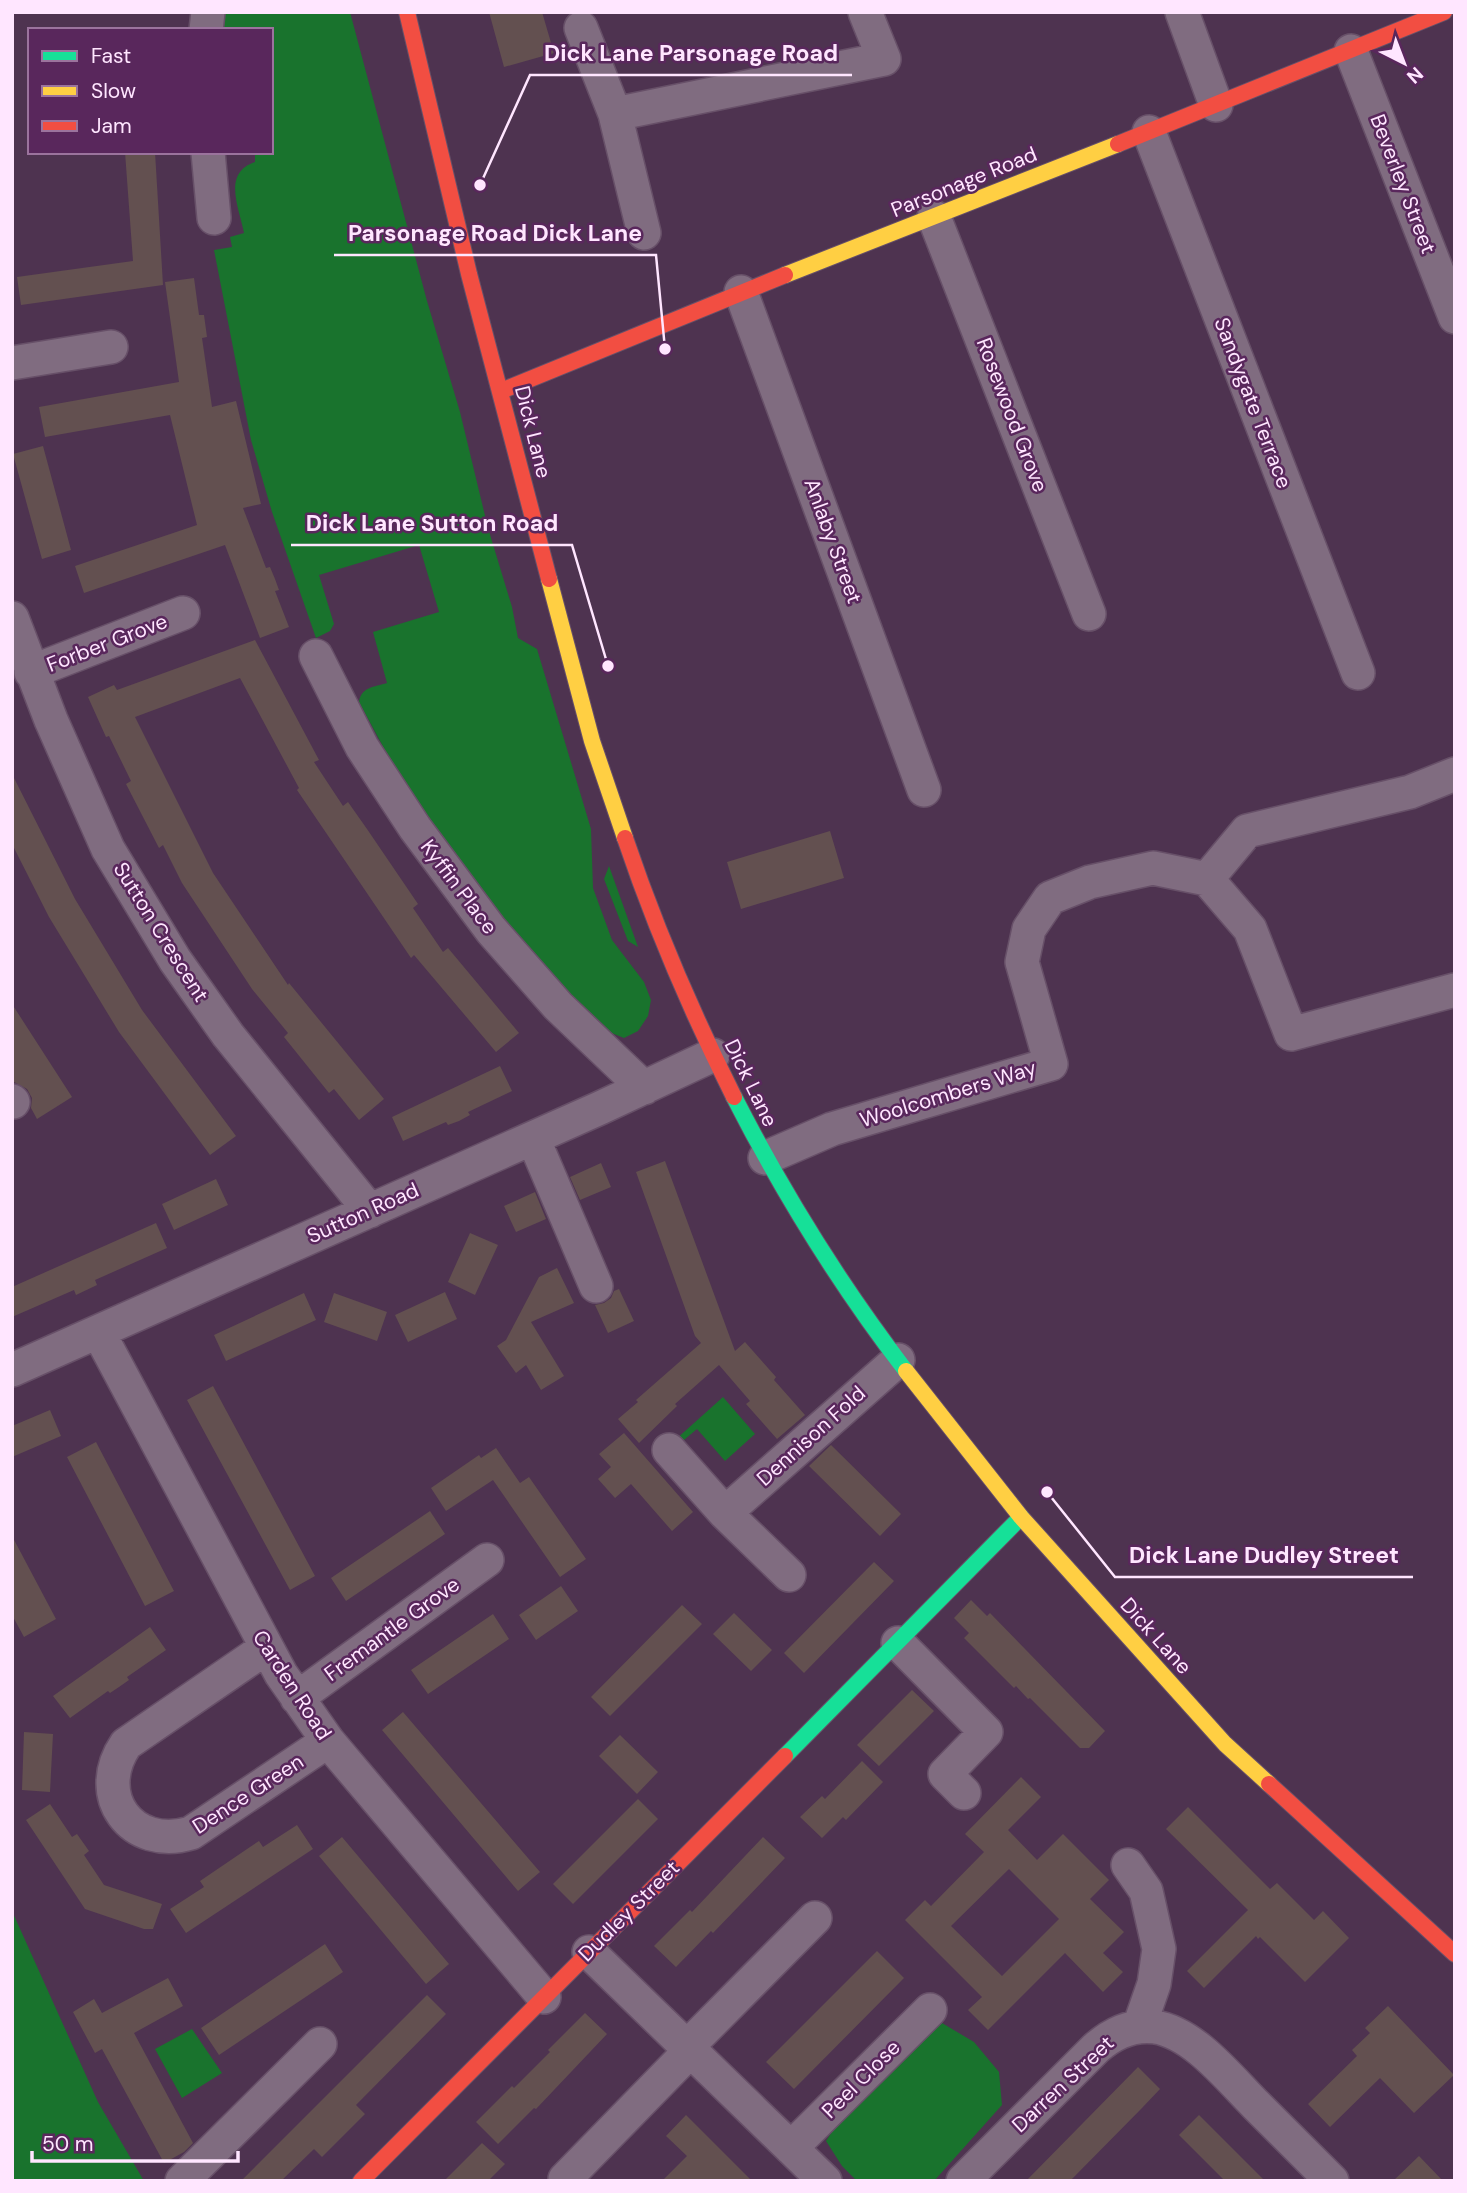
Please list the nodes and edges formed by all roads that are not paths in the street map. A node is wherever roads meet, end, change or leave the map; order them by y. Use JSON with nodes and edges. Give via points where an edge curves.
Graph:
{"nodes":[{"id":1,"x":407,"y":12,"type":"edge"},
{"id":2,"x":865,"y":12,"type":"edge"},
{"id":3,"x":1182,"y":12,"type":"edge"},
{"id":4,"x":1444,"y":12,"type":"edge"},
{"id":5,"x":581,"y":28,"type":"dead end"},
{"id":6,"x":1352,"y":51,"type":"junction"},
{"id":7,"x":1216,"y":105,"type":"junction"},
{"id":8,"x":615,"y":114,"type":"junction"},
{"id":9,"x":1149,"y":132,"type":"junction"},
{"id":10,"x":208,"y":154,"type":"edge"},
{"id":11,"x":934,"y":217,"type":"junction"},
{"id":12,"x":214,"y":218,"type":"dead end"},
{"id":13,"x":644,"y":233,"type":"dead end"},
{"id":14,"x":741,"y":292,"type":"junction"},
{"id":15,"x":1455,"y":317,"type":"edge"},
{"id":16,"x":111,"y":347,"type":"dead end"},
{"id":17,"x":12,"y":363,"type":"edge"},
{"id":18,"x":501,"y":391,"type":"junction"},
{"id":19,"x":183,"y":613,"type":"dead end"},
{"id":20,"x":1089,"y":614,"type":"dead end"},
{"id":21,"x":12,"y":618,"type":"edge"},
{"id":22,"x":316,"y":656,"type":"dead end"},
{"id":23,"x":31,"y":672,"type":"junction"},
{"id":24,"x":1358,"y":673,"type":"dead end"},
{"id":25,"x":1455,"y":774,"type":"edge"},
{"id":26,"x":924,"y":790,"type":"dead end"},
{"id":27,"x":1207,"y":879,"type":"junction"},
{"id":28,"x":1455,"y":990,"type":"edge"},
{"id":29,"x":713,"y":1055,"type":"junction"},
{"id":30,"x":644,"y":1088,"type":"junction"},
{"id":31,"x":533,"y":1138,"type":"junction"},
{"id":32,"x":765,"y":1158,"type":"junction"},
{"id":33,"x":370,"y":1211,"type":"junction"},
{"id":34,"x":596,"y":1286,"type":"dead end"},
{"id":35,"x":99,"y":1333,"type":"junction"},
{"id":36,"x":898,"y":1360,"type":"junction"},
{"id":37,"x":12,"y":1370,"type":"edge"},
{"id":38,"x":669,"y":1450,"type":"dead end"},
{"id":39,"x":724,"y":1513,"type":"junction"},
{"id":40,"x":1021,"y":1517,"type":"junction"},
{"id":41,"x":487,"y":1560,"type":"dead end"},
{"id":42,"x":789,"y":1576,"type":"dead end"},
{"id":43,"x":898,"y":1643,"type":"junction"},
{"id":44,"x":266,"y":1648,"type":"junction"},
{"id":45,"x":297,"y":1698,"type":"junction"},
{"id":46,"x":328,"y":1741,"type":"junction"},
{"id":47,"x":964,"y":1793,"type":"dead end"},
{"id":48,"x":1128,"y":1865,"type":"dead end"},
{"id":49,"x":815,"y":1918,"type":"dead end"},
{"id":50,"x":589,"y":1952,"type":"junction"},
{"id":51,"x":1455,"y":1954,"type":"edge"},
{"id":52,"x":544,"y":1997,"type":"junction"},
{"id":53,"x":930,"y":2010,"type":"dead end"},
{"id":54,"x":1139,"y":2026,"type":"junction"},
{"id":55,"x":320,"y":2044,"type":"dead end"},
{"id":56,"x":689,"y":2049,"type":"junction"},
{"id":57,"x":791,"y":2148,"type":"junction"},
{"id":58,"x":565,"y":2179,"type":"dead end"},
{"id":59,"x":182,"y":2181,"type":"edge"},
{"id":60,"x":361,"y":2181,"type":"edge"},
{"id":61,"x":825,"y":2181,"type":"edge"},
{"id":62,"x":963,"y":2181,"type":"edge"},
{"id":63,"x":1332,"y":2181,"type":"edge"}],
"edges":[{"from":1,"to":18,"type":"street","name":"Dick Lane"},
{"from":2,"to":8,"type":"street","via":[[884,59]]},
{"from":3,"to":7,"type":"street"},
{"from":4,"to":6,"type":"street","name":"Parsonage Road"},
{"from":5,"to":8,"type":"street"},
{"from":6,"to":7,"type":"street","name":"Parsonage Road"},
{"from":6,"to":15,"type":"street","name":"Beverley Street"},
{"from":7,"to":9,"type":"street","name":"Parsonage Road"},
{"from":8,"to":13,"type":"street"},
{"from":9,"to":11,"type":"street","name":"Parsonage Road"},
{"from":9,"to":24,"type":"street","name":"Sandygate Terrace"},
{"from":10,"to":12,"type":"street"},
{"from":11,"to":14,"type":"street","name":"Parsonage Road"},
{"from":11,"to":20,"type":"street","name":"Rosewood Grove"},
{"from":14,"to":18,"type":"street","name":"Parsonage Road"},
{"from":14,"to":26,"type":"street","name":"Anlaby Street"},
{"from":16,"to":17,"type":"street"},
{"from":18,"to":29,"type":"street","name":"Dick Lane","via":[[592,741],[647,904]]},
{"from":19,"to":23,"type":"street","name":"Forber Grove"},
{"from":21,"to":23,"type":"street","name":"Sutton Crescent"},
{"from":22,"to":30,"type":"street","name":"Kyffin Place","via":[[362,747],[491,930],[558,1006]]},
{"from":23,"to":33,"type":"street","name":"Sutton Crescent","via":[[108,849],[175,960],[228,1035]]},
{"from":25,"to":27,"type":"street","via":[[1409,792],[1247,831]]},
{"from":27,"to":28,"type":"street","via":[[1250,929],[1291,1034]]},
{"from":27,"to":32,"type":"street","name":"Woolcombers Way","via":[[1153,868],[1090,882],[1050,898],[1029,929],[1022,962],[1051,1064],[832,1129]]},
{"from":29,"to":30,"type":"street","name":"Sutton Road"},
{"from":29,"to":32,"type":"street","name":"Dick Lane"},
{"from":30,"to":31,"type":"street","name":"Sutton Road"},
{"from":31,"to":33,"type":"street","name":"Sutton Road"},
{"from":31,"to":34,"type":"street"},
{"from":32,"to":36,"type":"street","name":"Dick Lane","via":[[815,1243]]},
{"from":33,"to":35,"type":"street","name":"Sutton Road"},
{"from":35,"to":37,"type":"street","name":"Sutton Road"},
{"from":35,"to":44,"type":"street","name":"Carden Road"},
{"from":36,"to":39,"type":"street","name":"Dennison Fold"},
{"from":36,"to":40,"type":"street","name":"Dick Lane"},
{"from":38,"to":39,"type":"street"},
{"from":39,"to":42,"type":"street"},
{"from":40,"to":43,"type":"street","name":"Dudley Street"},
{"from":40,"to":51,"type":"street","name":"Dick Lane","via":[[1226,1744]]},
{"from":41,"to":45,"type":"street","name":"Fremantle Grove"},
{"from":43,"to":47,"type":"street","via":[[986,1732],[945,1774]]},
{"from":43,"to":50,"type":"street","name":"Dudley Street"},
{"from":44,"to":45,"type":"street","name":"Carden Road"},
{"from":44,"to":46,"type":"street","name":"Dence Green","via":[[126,1744],[112,1782],[119,1809],[150,1835],[164,1838],[191,1833]]},
{"from":45,"to":46,"type":"street","name":"Carden Road"},
{"from":46,"to":52,"type":"street","name":"Carden Road"},
{"from":48,"to":54,"type":"street","via":[[1146,1891],[1159,1949],[1154,1984]]},
{"from":49,"to":56,"type":"street"},
{"from":50,"to":52,"type":"street","name":"Dudley Street"},
{"from":50,"to":56,"type":"street"},
{"from":52,"to":60,"type":"street","name":"Dudley Street"},
{"from":53,"to":57,"type":"street","name":"Peel Close"},
{"from":54,"to":62,"type":"street","name":"Darren Street","via":[[1109,2037],[1096,2048]]},
{"from":54,"to":63,"type":"street","name":"Darren Street","via":[[1171,2032],[1202,2051]]},
{"from":55,"to":59,"type":"street"},
{"from":56,"to":57,"type":"street"},
{"from":56,"to":58,"type":"street"},
{"from":57,"to":61,"type":"street"}]}
